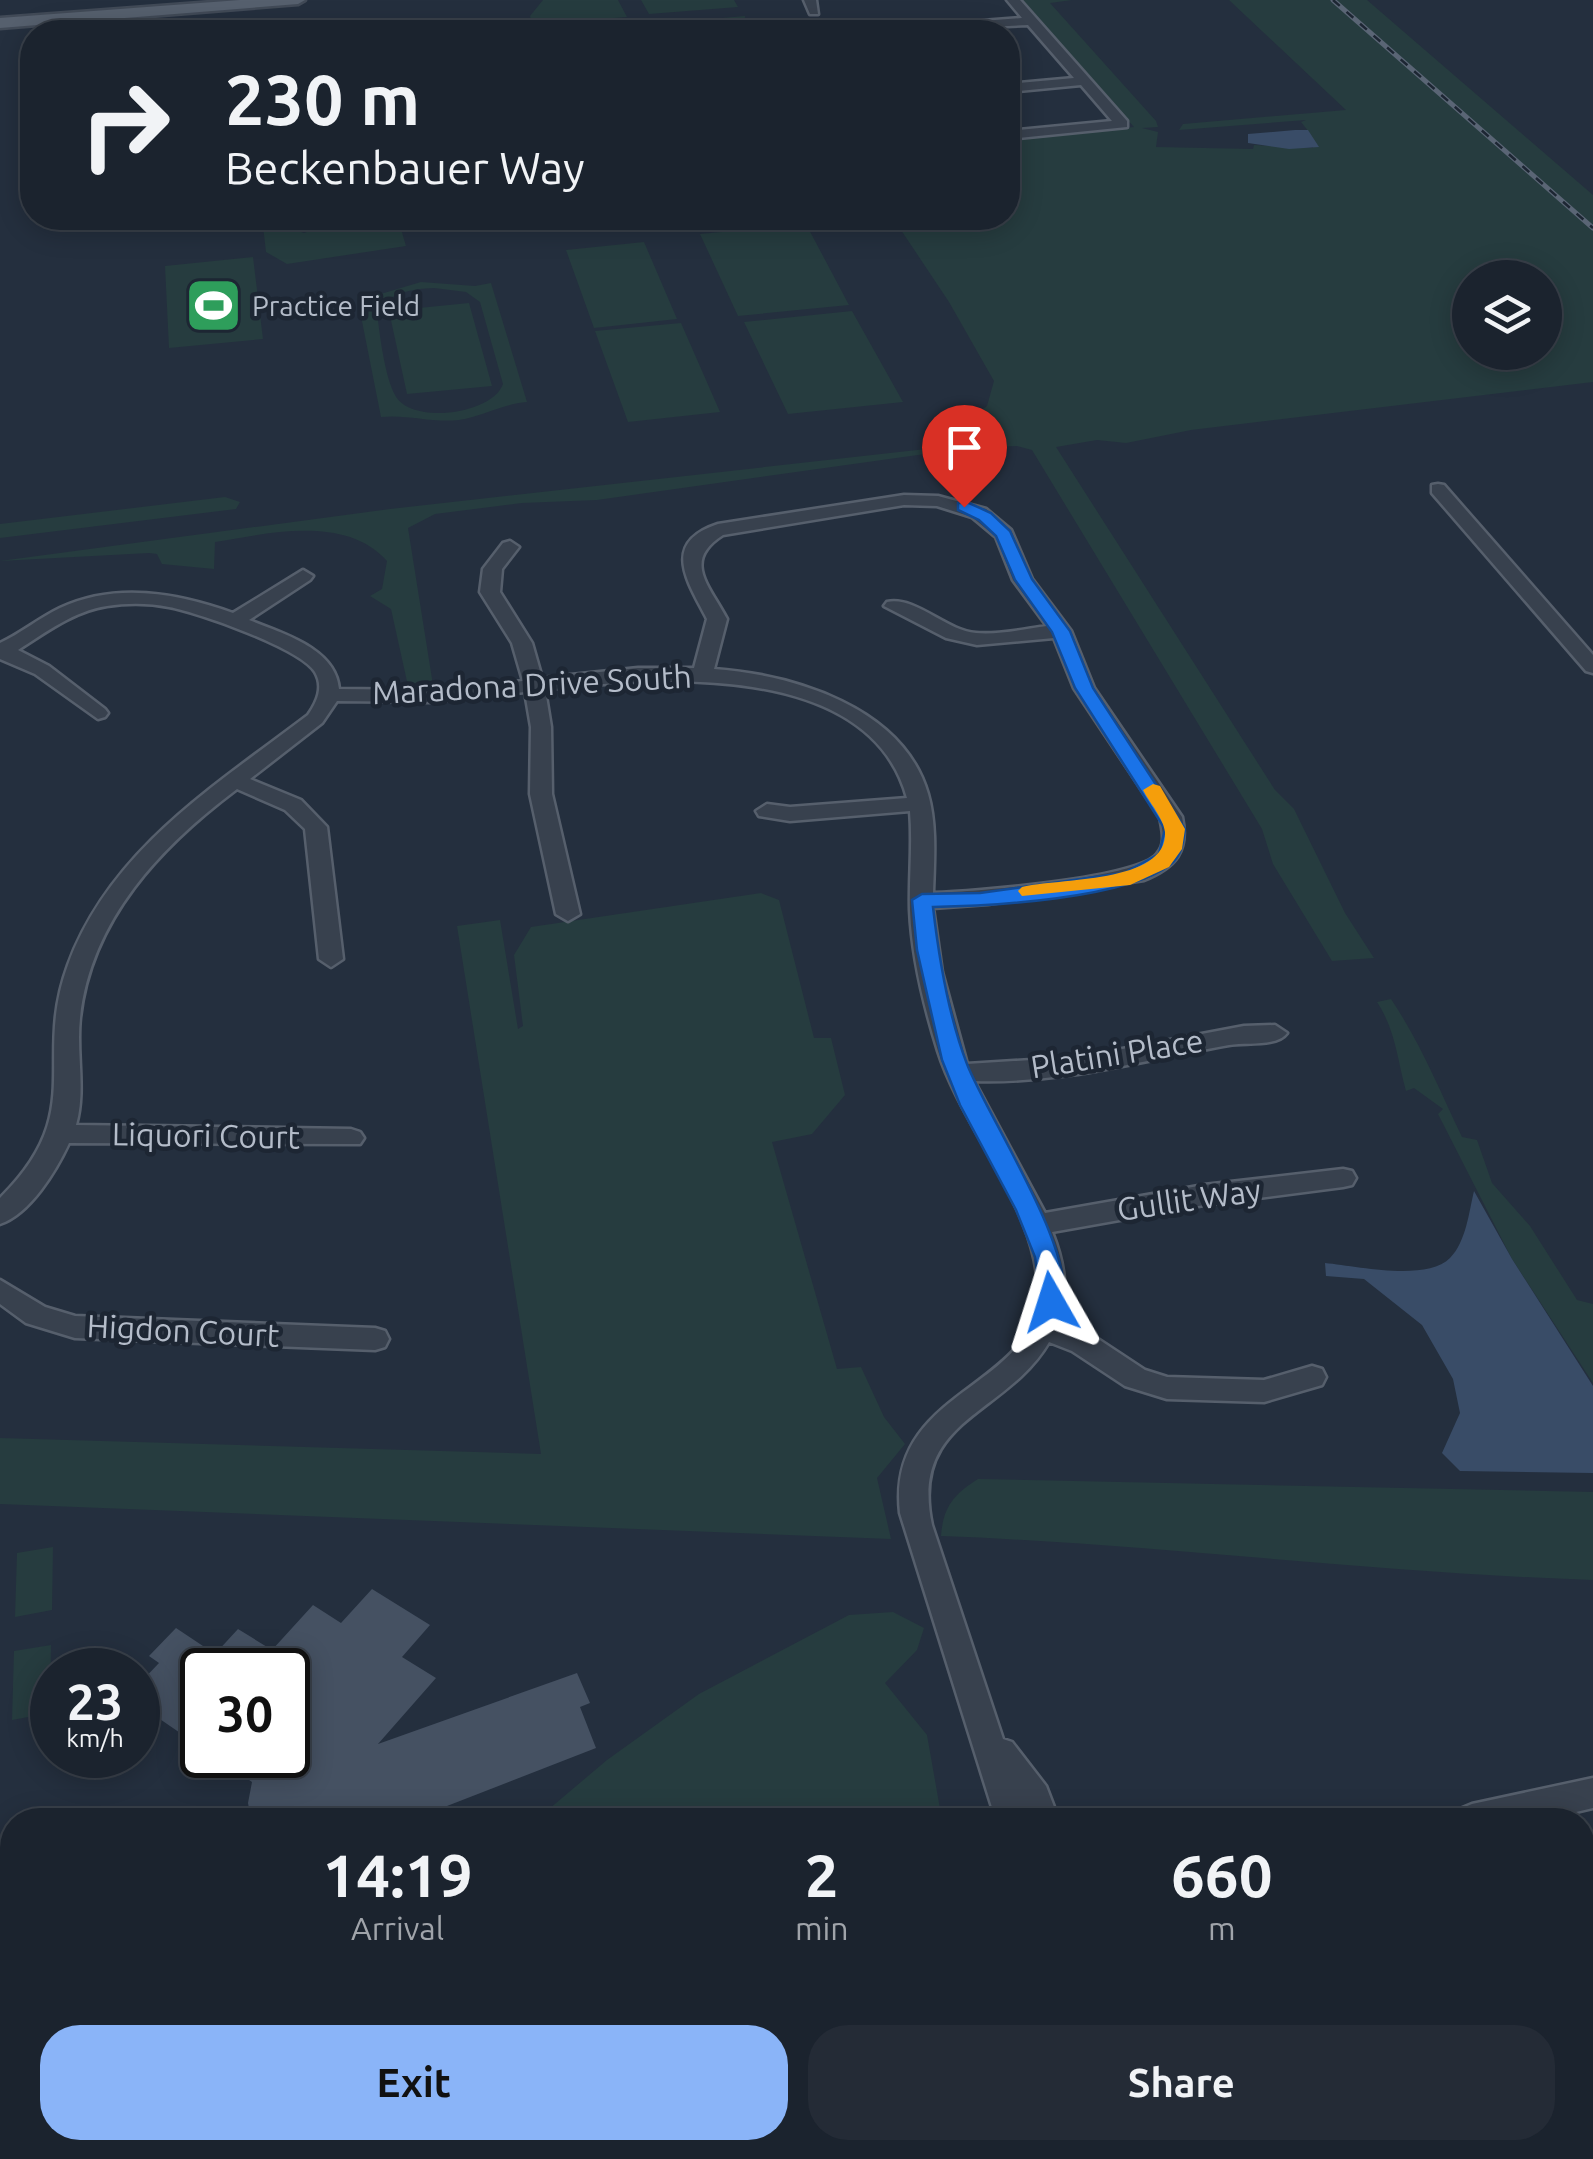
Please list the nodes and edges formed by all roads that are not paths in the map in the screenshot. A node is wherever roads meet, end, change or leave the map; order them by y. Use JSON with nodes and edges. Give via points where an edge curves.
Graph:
{"nodes":[{"id":1,"x":226,"y":0,"type":"edge"},
{"id":2,"x":287,"y":0,"type":"edge"},
{"id":3,"x":298,"y":0,"type":"edge"},
{"id":4,"x":1014,"y":0,"type":"edge"},
{"id":5,"x":0,"y":20,"type":"edge"},
{"id":6,"x":1032,"y":21,"type":"junction"},
{"id":7,"x":1020,"y":22,"type":"edge"},
{"id":8,"x":1085,"y":81,"type":"junction"},
{"id":9,"x":1020,"y":87,"type":"edge"},
{"id":10,"x":1020,"y":133,"type":"edge"},
{"id":11,"x":1438,"y":488,"type":"dead end"},
{"id":12,"x":510,"y":547,"type":"dead end"},
{"id":13,"x":302,"y":576,"type":"dead end"},
{"id":14,"x":894,"y":606,"type":"dead end"},
{"id":15,"x":232,"y":622,"type":"junction"},
{"id":16,"x":1061,"y":631,"type":"junction"},
{"id":17,"x":1,"y":651,"type":"edge"},
{"id":18,"x":1593,"y":667,"type":"edge"},
{"id":19,"x":703,"y":674,"type":"junction"},
{"id":20,"x":534,"y":684,"type":"junction"},
{"id":21,"x":329,"y":696,"type":"junction"},
{"id":22,"x":98,"y":713,"type":"dead end"},
{"id":23,"x":233,"y":778,"type":"junction"},
{"id":24,"x":920,"y":804,"type":"junction"},
{"id":25,"x":767,"y":811,"type":"dead end"},
{"id":26,"x":922,"y":900,"type":"junction"},
{"id":27,"x":568,"y":914,"type":"dead end"},
{"id":28,"x":331,"y":959,"type":"dead end"},
{"id":29,"x":1275,"y":1033,"type":"dead end"},
{"id":30,"x":958,"y":1072,"type":"junction"},
{"id":31,"x":60,"y":1134,"type":"junction"},
{"id":32,"x":351,"y":1138,"type":"dead end"},
{"id":33,"x":1344,"y":1178,"type":"dead end"},
{"id":34,"x":0,"y":1214,"type":"edge"},
{"id":35,"x":1034,"y":1224,"type":"junction"},
{"id":36,"x":0,"y":1290,"type":"edge"},
{"id":37,"x":1042,"y":1328,"type":"junction"},
{"id":38,"x":375,"y":1339,"type":"dead end"},
{"id":39,"x":1312,"y":1377,"type":"dead end"},
{"id":40,"x":991,"y":1741,"type":"junction"},
{"id":41,"x":1593,"y":1792,"type":"edge"},
{"id":42,"x":1011,"y":1808,"type":"edge"},
{"id":43,"x":1038,"y":1808,"type":"edge"},
{"id":44,"x":1524,"y":1808,"type":"edge"}],
"edges":[{"from":1,"to":5,"type":"main road"},
{"from":2,"to":3,"type":"main road"},
{"from":2,"to":5,"type":"main road"},
{"from":4,"to":6,"type":"street"},
{"from":6,"to":7,"type":"street"},
{"from":6,"to":8,"type":"street"},
{"from":8,"to":9,"type":"street"},
{"from":8,"to":10,"type":"street","via":[[1122,124]]},
{"from":11,"to":18,"type":"street"},
{"from":12,"to":20,"type":"street","via":[[493,569],[490,592],[522,643]]},
{"from":13,"to":15,"type":"street"},
{"from":14,"to":16,"type":"street","via":[[977,639]]},
{"from":15,"to":17,"type":"street","via":[[180,600],[115,598],[73,610]]},
{"from":15,"to":21,"type":"street","via":[[316,660],[328,676]]},
{"from":16,"to":19,"type":"street","via":[[1023,580],[998,527],[944,502],[890,501],[741,524],[710,534],[693,549],[690,559],[718,618]]},
{"from":16,"to":26,"type":"street","via":[[1084,688],[1171,817],[1175,836],[1166,858],[1130,879],[980,900]]},
{"from":17,"to":22,"type":"street","via":[[42,670]]},
{"from":19,"to":20,"type":"street","name":"Maradona Drive South","via":[[613,674]]},
{"from":19,"to":24,"type":"street","name":"Maradona Drive South","via":[[783,687],[852,716],[897,754]]},
{"from":20,"to":21,"type":"street","name":"Maradona Drive South","via":[[444,695]]},
{"from":20,"to":27,"type":"street","via":[[542,726],[540,794]]},
{"from":21,"to":23,"type":"street","via":[[315,719]]},
{"from":23,"to":28,"type":"street","via":[[294,805],[316,827]]},
{"from":23,"to":31,"type":"street","via":[[140,861],[82,960],[66,1036],[69,1098]]},
{"from":24,"to":25,"type":"street"},
{"from":24,"to":26,"type":"street"},
{"from":26,"to":30,"type":"street","via":[[927,950]]},
{"from":29,"to":30,"type":"street","name":"Platini Place","via":[[1243,1032],[1067,1067]]},
{"from":30,"to":35,"type":"street"},
{"from":31,"to":32,"type":"street","name":"Liquori Court"},
{"from":31,"to":34,"type":"street","via":[[36,1176]]},
{"from":33,"to":35,"type":"street","name":"Gullit Way"},
{"from":35,"to":37,"type":"street","via":[[1052,1282]]},
{"from":36,"to":38,"type":"street","name":"Higdon Court","via":[[36,1315],[75,1327]]},
{"from":37,"to":39,"type":"street","via":[[1167,1388],[1264,1391]]},
{"from":37,"to":40,"type":"street","via":[[1024,1355],[932,1436],[913,1484],[918,1524]]},
{"from":40,"to":42,"type":"street"},
{"from":40,"to":43,"type":"street"},
{"from":41,"to":44,"type":"street"}]}
